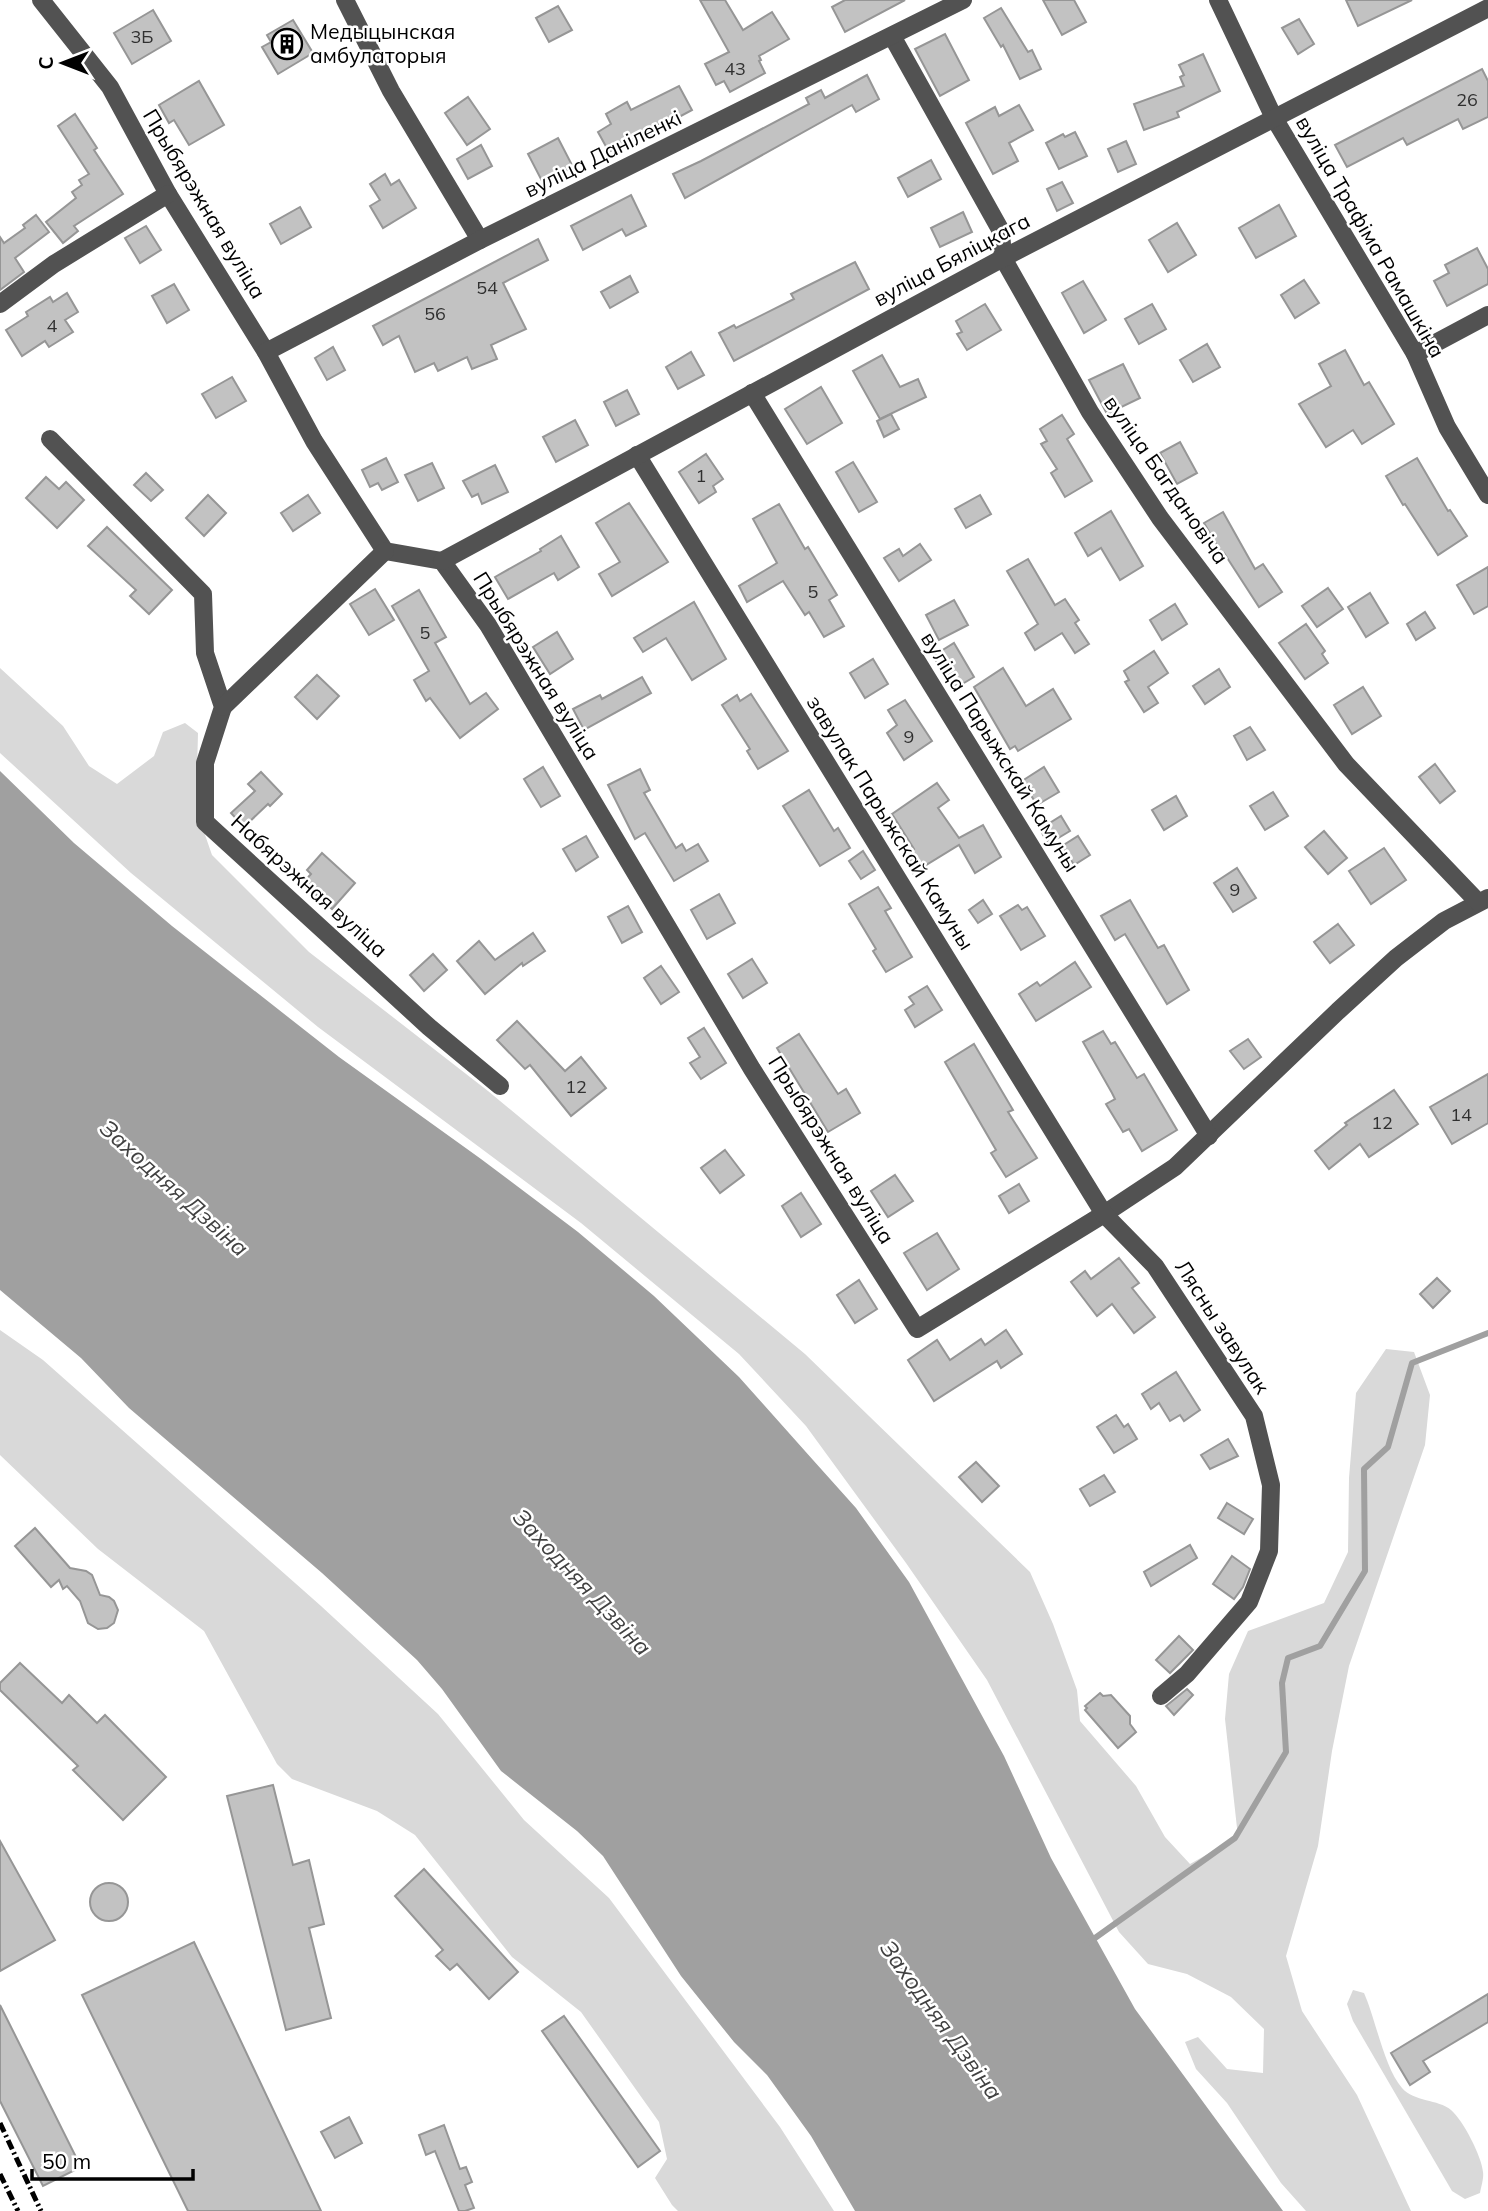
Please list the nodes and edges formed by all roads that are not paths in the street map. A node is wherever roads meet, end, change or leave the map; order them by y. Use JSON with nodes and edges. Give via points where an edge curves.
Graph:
{"nodes":[{"id":1,"x":41,"y":0,"type":"edge"},
{"id":2,"x":345,"y":0,"type":"edge"},
{"id":3,"x":963,"y":0,"type":"edge"},
{"id":4,"x":1218,"y":0,"type":"edge"},
{"id":5,"x":1488,"y":8,"type":"edge"},
{"id":6,"x":892,"y":36,"type":"junction"},
{"id":7,"x":1274,"y":118,"type":"junction"},
{"id":8,"x":168,"y":194,"type":"junction"},
{"id":9,"x":480,"y":240,"type":"junction"},
{"id":10,"x":1003,"y":258,"type":"junction"},
{"id":11,"x":0,"y":304,"type":"edge"},
{"id":12,"x":1488,"y":315,"type":"edge"},
{"id":13,"x":266,"y":352,"type":"junction"},
{"id":14,"x":1415,"y":354,"type":"junction"},
{"id":15,"x":752,"y":393,"type":"junction"},
{"id":16,"x":50,"y":439,"type":"dead end"},
{"id":17,"x":637,"y":455,"type":"junction"},
{"id":18,"x":1488,"y":495,"type":"edge"},
{"id":19,"x":385,"y":551,"type":"junction"},
{"id":20,"x":442,"y":561,"type":"junction"},
{"id":21,"x":223,"y":708,"type":"junction"},
{"id":22,"x":1483,"y":900,"type":"edge"},
{"id":23,"x":500,"y":1086,"type":"dead end"},
{"id":24,"x":1209,"y":1136,"type":"junction"},
{"id":25,"x":1104,"y":1214,"type":"junction"},
{"id":26,"x":1161,"y":1696,"type":"dead end"}],
"edges":[{"from":1,"to":8,"type":"street","name":"Прыбярэжная вуліца","via":[[110,87]]},
{"from":2,"to":9,"type":"street","via":[[391,91]]},
{"from":3,"to":6,"type":"street","name":"вуліца Даніленкі"},
{"from":4,"to":7,"type":"street","name":"вуліца Трафіма Рамашкіна"},
{"from":5,"to":7,"type":"street","name":"вуліца Бяліцкага"},
{"from":6,"to":9,"type":"street","name":"вуліца Даніленкі"},
{"from":6,"to":10,"type":"street","name":"вуліца Багдановіча","via":[[1001,231]]},
{"from":7,"to":10,"type":"street","name":"вуліца Бяліцкага"},
{"from":7,"to":14,"type":"street","name":"вуліца Трафіма Рамашкіна"},
{"from":8,"to":11,"type":"street","via":[[54,264]]},
{"from":8,"to":13,"type":"street","name":"Прыбярэжная вуліца"},
{"from":9,"to":13,"type":"street","name":"вуліца Даніленкі"},
{"from":10,"to":15,"type":"street","name":"вуліца Бяліцкага"},
{"from":10,"to":22,"type":"street","name":"вуліца Багдановіча","via":[[1090,412],[1160,518],[1346,764]]},
{"from":12,"to":14,"type":"street"},
{"from":13,"to":19,"type":"street","name":"Прыбярэжная вуліца","via":[[314,441]]},
{"from":14,"to":18,"type":"street","name":"вуліца Трафіма Рамашкіна","via":[[1447,427]]},
{"from":15,"to":17,"type":"street","name":"вуліца Бяліцкага"},
{"from":15,"to":24,"type":"street","name":"вуліца Парыжскай Камуны"},
{"from":16,"to":21,"type":"street","via":[[203,594],[205,653]]},
{"from":17,"to":20,"type":"street","name":"вуліца Бяліцкага"},
{"from":17,"to":25,"type":"street","name":"завулак Парыжскай Камуны"},
{"from":19,"to":20,"type":"street"},
{"from":19,"to":21,"type":"street"},
{"from":20,"to":25,"type":"street","name":"Прыбярэжная вуліца","via":[[488,625],[752,1069],[917,1329]]},
{"from":21,"to":23,"type":"street","name":"Набярэжная вуліца","via":[[205,763],[205,822]]},
{"from":22,"to":24,"type":"street","via":[[1444,921],[1396,958]]},
{"from":24,"to":25,"type":"street","via":[[1175,1167]]},
{"from":25,"to":26,"type":"street","name":"Лясны завулак","via":[[1155,1266],[1254,1416],[1271,1485],[1269,1551],[1249,1602],[1187,1674]]}]}
